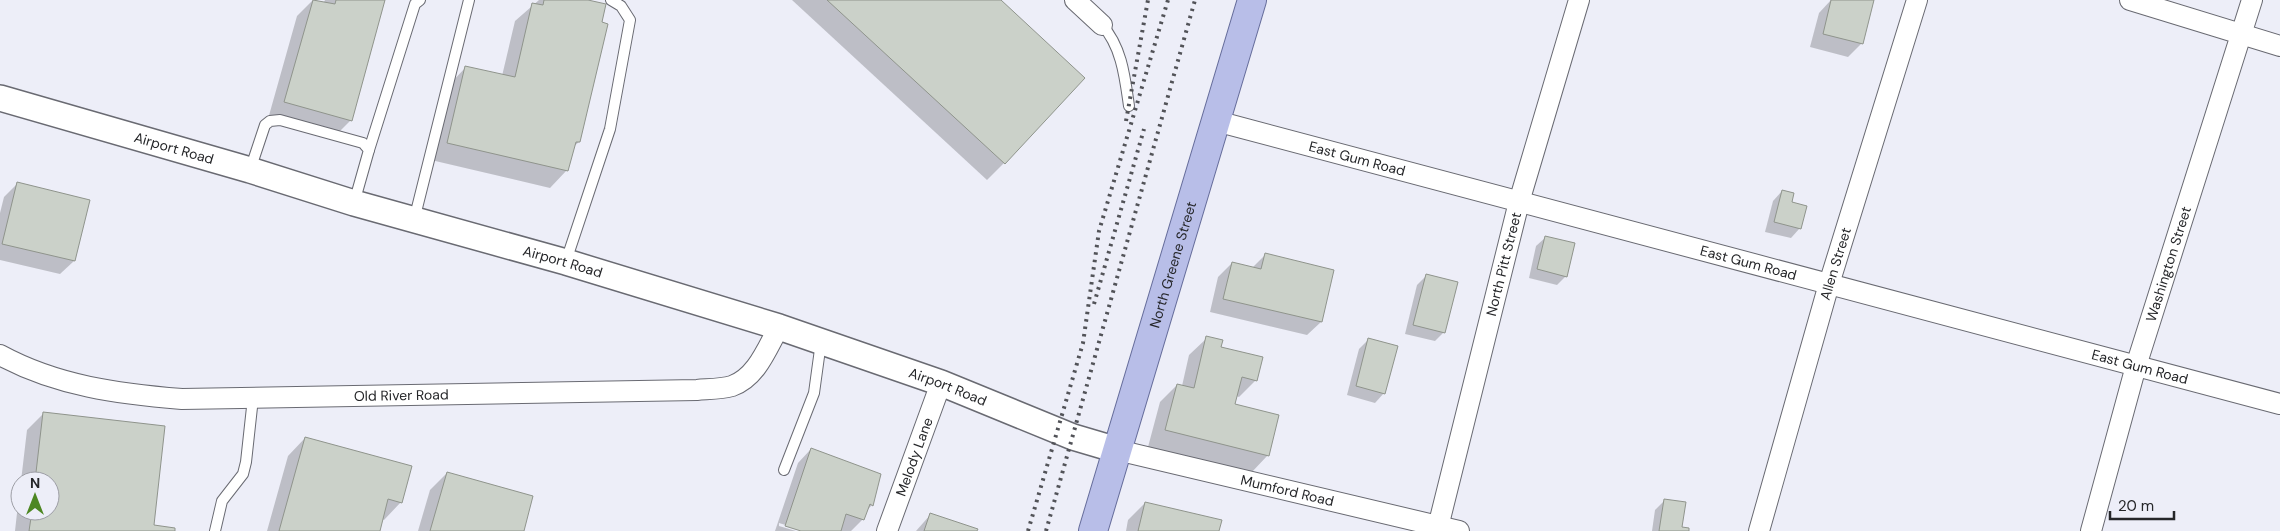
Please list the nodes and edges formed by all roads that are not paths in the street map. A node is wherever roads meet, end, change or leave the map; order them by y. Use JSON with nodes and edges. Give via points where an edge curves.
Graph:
{"nodes":[{"id":1,"x":420,"y":0,"type":"edge"},
{"id":2,"x":469,"y":0,"type":"edge"},
{"id":3,"x":611,"y":0,"type":"edge"},
{"id":4,"x":1075,"y":0,"type":"edge"},
{"id":5,"x":1252,"y":0,"type":"edge"},
{"id":6,"x":1579,"y":0,"type":"edge"},
{"id":7,"x":1917,"y":0,"type":"edge"},
{"id":8,"x":2130,"y":0,"type":"edge"},
{"id":9,"x":2252,"y":0,"type":"edge"},
{"id":10,"x":1102,"y":25,"type":"joint"},
{"id":11,"x":2242,"y":34,"type":"junction"},
{"id":12,"x":2280,"y":46,"type":"edge"},
{"id":13,"x":0,"y":98,"type":"edge"},
{"id":14,"x":1129,"y":106,"type":"dead end"},
{"id":15,"x":1216,"y":121,"type":"junction"},
{"id":16,"x":368,"y":150,"type":"junction"},
{"id":17,"x":250,"y":170,"type":"junction"},
{"id":18,"x":1518,"y":202,"type":"junction"},
{"id":19,"x":354,"y":203,"type":"junction"},
{"id":20,"x":414,"y":220,"type":"junction"},
{"id":21,"x":566,"y":262,"type":"junction"},
{"id":22,"x":1829,"y":284,"type":"junction"},
{"id":23,"x":779,"y":327,"type":"junction"},
{"id":24,"x":822,"y":342,"type":"junction"},
{"id":25,"x":0,"y":355,"type":"edge"},
{"id":26,"x":2136,"y":366,"type":"junction"},
{"id":27,"x":940,"y":383,"type":"junction"},
{"id":28,"x":253,"y":398,"type":"junction"},
{"id":29,"x":2280,"y":404,"type":"edge"},
{"id":30,"x":1117,"y":450,"type":"junction"},
{"id":31,"x":784,"y":470,"type":"dead end"},
{"id":32,"x":1438,"y":528,"type":"edge"},
{"id":33,"x":215,"y":531,"type":"edge"},
{"id":34,"x":887,"y":531,"type":"edge"},
{"id":35,"x":1093,"y":531,"type":"edge"},
{"id":36,"x":1459,"y":531,"type":"edge"},
{"id":37,"x":1759,"y":531,"type":"edge"},
{"id":38,"x":2091,"y":531,"type":"edge"}],
"edges":[{"from":1,"to":16,"type":"lane","via":[[415,4]]},
{"from":2,"to":20,"type":"lane"},
{"from":3,"to":21,"type":"lane","via":[[621,6],[630,20],[610,129]]},
{"from":4,"to":10,"type":"street"},
{"from":5,"to":15,"type":"main road","name":"North Greene Street"},
{"from":6,"to":18,"type":"street","name":"North Pitt Street"},
{"from":7,"to":22,"type":"street","name":"Allen Street"},
{"from":8,"to":11,"type":"street"},
{"from":9,"to":11,"type":"street","name":"Washington Street"},
{"from":10,"to":14,"type":"lane","via":[[1113,41],[1124,68]]},
{"from":11,"to":12,"type":"street"},
{"from":11,"to":26,"type":"street","name":"Washington Street"},
{"from":13,"to":17,"type":"street","name":"Airport Road"},
{"from":15,"to":18,"type":"street","name":"East Gum Road"},
{"from":15,"to":30,"type":"main road","name":"North Greene Street"},
{"from":16,"to":17,"type":"lane","via":[[363,143],[280,120],[270,121],[265,125]]},
{"from":16,"to":19,"type":"lane"},
{"from":17,"to":19,"type":"street","name":"Airport Road"},
{"from":18,"to":22,"type":"street","name":"East Gum Road"},
{"from":18,"to":32,"type":"street","name":"North Pitt Street"},
{"from":19,"to":20,"type":"street","name":"Airport Road"},
{"from":20,"to":21,"type":"street","name":"Airport Road"},
{"from":21,"to":23,"type":"street","name":"Airport Road"},
{"from":22,"to":26,"type":"street","name":"East Gum Road"},
{"from":22,"to":37,"type":"street","name":"Allen Street"},
{"from":23,"to":24,"type":"street","name":"Airport Road"},
{"from":23,"to":28,"type":"street","name":"Old River Road","via":[[750,375],[732,386],[697,390]]},
{"from":24,"to":27,"type":"street","name":"Airport Road"},
{"from":24,"to":31,"type":"lane","via":[[814,393]]},
{"from":25,"to":28,"type":"street","name":"Old River Road","via":[[80,386],[127,394],[182,399]]},
{"from":26,"to":29,"type":"street","name":"East Gum Road"},
{"from":26,"to":38,"type":"street","name":"Washington Street"},
{"from":27,"to":30,"type":"street","name":"Airport Road","via":[[1065,434]]},
{"from":27,"to":34,"type":"street","name":"Melody Lane"},
{"from":28,"to":33,"type":"lane","via":[[243,474],[222,501]]},
{"from":30,"to":32,"type":"street","name":"Mumford Road"},
{"from":30,"to":35,"type":"main road","name":"North Greene Street"},
{"from":32,"to":36,"type":"street","name":"Mumford Road"}]}
